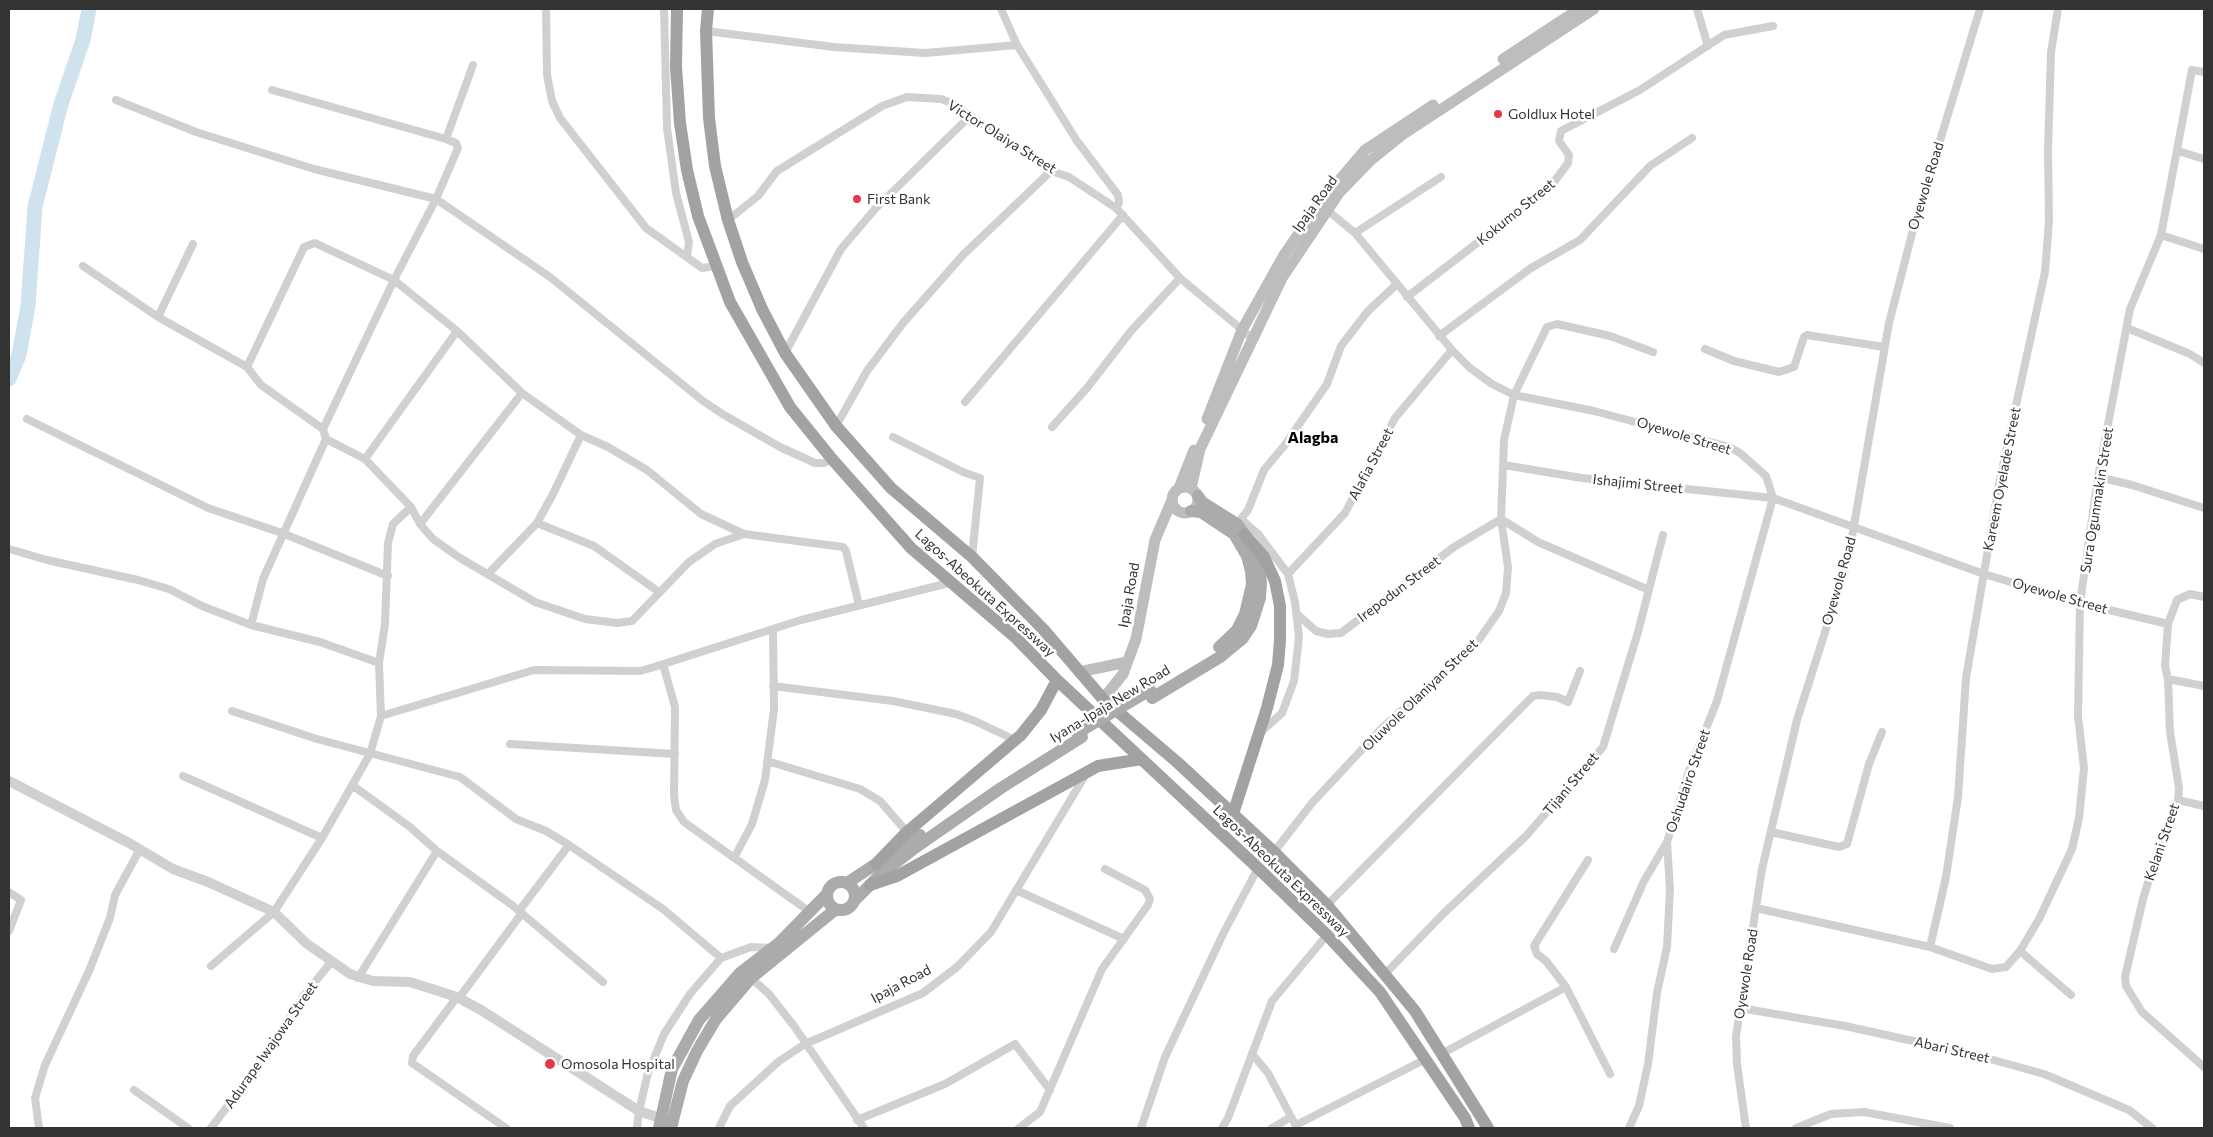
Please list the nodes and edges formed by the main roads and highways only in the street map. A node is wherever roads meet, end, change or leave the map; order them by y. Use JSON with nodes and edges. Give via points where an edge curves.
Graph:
{"nodes":[{"id":1,"x":677,"y":9,"type":"edge"},
{"id":2,"x":708,"y":9,"type":"edge"},
{"id":3,"x":1579,"y":9,"type":"edge"},
{"id":4,"x":1594,"y":9,"type":"edge"},
{"id":5,"x":1179,"y":488,"type":"junction"},
{"id":6,"x":1195,"y":492,"type":"junction"},
{"id":7,"x":1172,"y":500,"type":"junction"},
{"id":8,"x":1186,"y":512,"type":"junction"},
{"id":9,"x":1241,"y":526,"type":"junction"},
{"id":10,"x":1158,"y":533,"type":"junction"},
{"id":11,"x":1128,"y":662,"type":"junction"},
{"id":12,"x":1079,"y":672,"type":"junction"},
{"id":13,"x":1057,"y":680,"type":"junction"},
{"id":14,"x":1151,"y":694,"type":"junction"},
{"id":15,"x":1103,"y":699,"type":"junction"},
{"id":16,"x":1080,"y":735,"type":"junction"},
{"id":17,"x":1142,"y":759,"type":"junction"},
{"id":18,"x":1233,"y":814,"type":"junction"},
{"id":19,"x":876,"y":864,"type":"junction"},
{"id":20,"x":847,"y":883,"type":"junction"},
{"id":21,"x":870,"y":885,"type":"junction"},
{"id":22,"x":827,"y":894,"type":"junction"},
{"id":23,"x":856,"y":899,"type":"junction"},
{"id":24,"x":836,"y":909,"type":"junction"},
{"id":25,"x":660,"y":1123,"type":"edge"},
{"id":26,"x":671,"y":1128,"type":"edge"},
{"id":27,"x":1468,"y":1128,"type":"edge"},
{"id":28,"x":1488,"y":1128,"type":"edge"}],
"edges":[{"from":1,"to":13,"type":"highway","name":"Lagos-Abeokuta Expressway","via":[[676,67],[687,170],[698,216],[730,302],[790,407],[832,459],[911,548],[1016,638]]},
{"from":2,"to":12,"type":"highway","name":"Lagos-Abeokuta Expressway","via":[[709,118],[715,166],[742,262],[785,353],[836,426],[892,488],[972,557],[1043,629]]},
{"from":3,"to":5,"type":"main road","name":"Ipaja Road","via":[[1365,150],[1333,185],[1284,255],[1242,330]]},
{"from":4,"to":6,"type":"main road","name":"Ipaja Road","via":[[1402,135],[1351,180],[1282,278],[1200,449]]},
{"from":5,"to":6,"type":"main road"},
{"from":5,"to":7,"type":"main road"},
{"from":6,"to":8,"type":"main road","via":[[1196,506]]},
{"from":6,"to":9,"type":"main road","via":[[1202,502]]},
{"from":7,"to":8,"type":"main road","via":[[1175,508]]},
{"from":7,"to":10,"type":"main road","name":"Ipaja Road"},
{"from":8,"to":10,"type":"main road"},
{"from":8,"to":14,"type":"main road","name":"Iyana-Ipaja New Road","via":[[1201,512],[1234,534],[1247,556],[1251,571],[1250,600],[1237,630],[1223,645]]},
{"from":9,"to":14,"type":"main road","name":"Iyana-Ipaja New Road","via":[[1257,559],[1261,582],[1260,598],[1251,626],[1243,638],[1220,657]]},
{"from":9,"to":18,"type":"highway","via":[[1264,557],[1275,581],[1280,606],[1278,665]]},
{"from":10,"to":11,"type":"main road","name":"Ipaja Road","via":[[1149,566],[1142,617]]},
{"from":11,"to":12,"type":"main road"},
{"from":11,"to":15,"type":"main road","name":"Ipaja Road","via":[[1118,682]]},
{"from":12,"to":15,"type":"highway","name":"Lagos-Abeokuta Expressway"},
{"from":13,"to":17,"type":"highway","name":"Lagos-Abeokuta Expressway"},
{"from":13,"to":19,"type":"highway","via":[[1041,710],[1015,740],[907,832]]},
{"from":14,"to":16,"type":"main road","name":"Iyana-Ipaja New Road","bridge":true},
{"from":15,"to":18,"type":"highway","name":"Lagos-Abeokuta Expressway"},
{"from":16,"to":19,"type":"main road","name":"Iyana-Ipaja New Road","via":[[1015,771]]},
{"from":16,"to":21,"type":"main road","name":"Iyana-Ipaja New Road","via":[[960,816]]},
{"from":17,"to":21,"type":"highway","via":[[1105,764],[1089,771],[897,876]]},
{"from":17,"to":27,"type":"highway","name":"Lagos-Abeokuta Expressway","via":[[1258,868],[1380,992],[1465,1118]]},
{"from":18,"to":28,"type":"highway","name":"Lagos-Abeokuta Expressway","via":[[1326,905],[1415,1011]]},
{"from":19,"to":20,"type":"main road","name":"Iyana-Ipaja New Road"},
{"from":20,"to":22,"type":"main road","via":[[832,885]]},
{"from":20,"to":23,"type":"main road","via":[[854,889]]},
{"from":21,"to":23,"type":"main road","name":"Iyana-Ipaja New Road"},
{"from":22,"to":24,"type":"main road","via":[[829,903]]},
{"from":22,"to":25,"type":"main road","via":[[773,948],[740,973],[699,1020],[672,1070]]},
{"from":23,"to":24,"type":"main road","via":[[850,907]]},
{"from":24,"to":26,"type":"main road","via":[[751,978],[716,1018],[683,1081]]}]}
